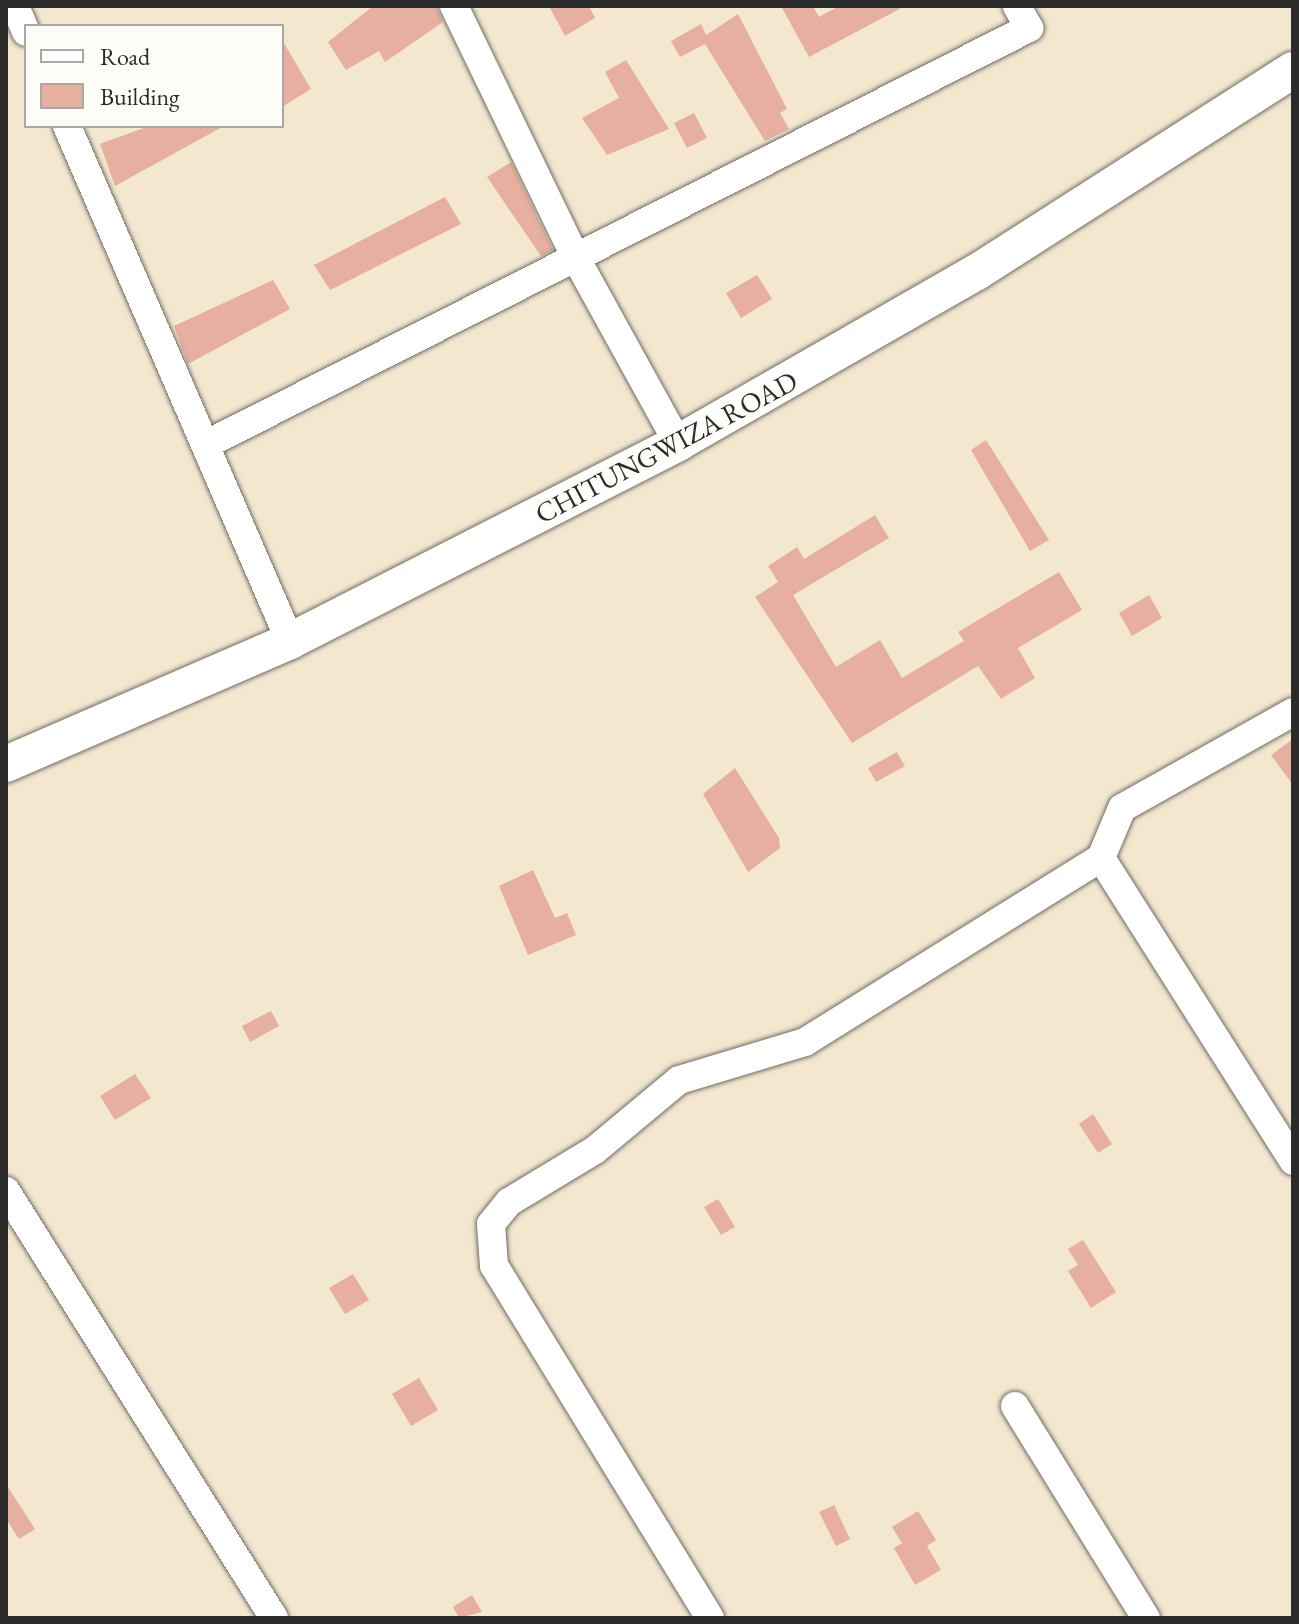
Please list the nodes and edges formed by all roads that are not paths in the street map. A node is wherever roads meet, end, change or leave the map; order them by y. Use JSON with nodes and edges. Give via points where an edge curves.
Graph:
{"nodes":[{"id":1,"x":15,"y":6,"type":"edge"},
{"id":2,"x":454,"y":6,"type":"edge"},
{"id":3,"x":1017,"y":6,"type":"edge"},
{"id":4,"x":24,"y":27,"type":"edge"},
{"id":5,"x":1293,"y":70,"type":"edge"},
{"id":6,"x":68,"y":128,"type":"edge"},
{"id":7,"x":578,"y":262,"type":"junction"},
{"id":8,"x":678,"y":443,"type":"junction"},
{"id":9,"x":205,"y":445,"type":"junction"},
{"id":10,"x":290,"y":641,"type":"junction"},
{"id":11,"x":1293,"y":712,"type":"edge"},
{"id":12,"x":6,"y":764,"type":"edge"},
{"id":13,"x":1101,"y":858,"type":"junction"},
{"id":14,"x":1293,"y":1161,"type":"edge"},
{"id":15,"x":6,"y":1191,"type":"edge"},
{"id":16,"x":1015,"y":1406,"type":"dead end"},
{"id":17,"x":274,"y":1618,"type":"edge"},
{"id":18,"x":710,"y":1618,"type":"edge"},
{"id":19,"x":1146,"y":1618,"type":"edge"}],
"edges":[{"from":1,"to":4,"type":"street"},
{"from":2,"to":7,"type":"street"},
{"from":3,"to":7,"type":"street","via":[[1029,28]]},
{"from":5,"to":8,"type":"main road","name":"CHITUNGWIZA ROAD","via":[[977,272]]},
{"from":6,"to":9,"type":"street"},
{"from":7,"to":8,"type":"street"},
{"from":7,"to":9,"type":"street"},
{"from":8,"to":10,"type":"main road","name":"CHITUNGWIZA ROAD"},
{"from":9,"to":10,"type":"street"},
{"from":10,"to":12,"type":"main road","name":"CHITUNGWIZA ROAD"},
{"from":11,"to":13,"type":"street","via":[[1122,808]]},
{"from":13,"to":14,"type":"street"},
{"from":13,"to":18,"type":"street","via":[[805,1042],[679,1080],[595,1150],[509,1202],[491,1224],[494,1266]]},
{"from":15,"to":17,"type":"street"},
{"from":16,"to":19,"type":"street"}]}
